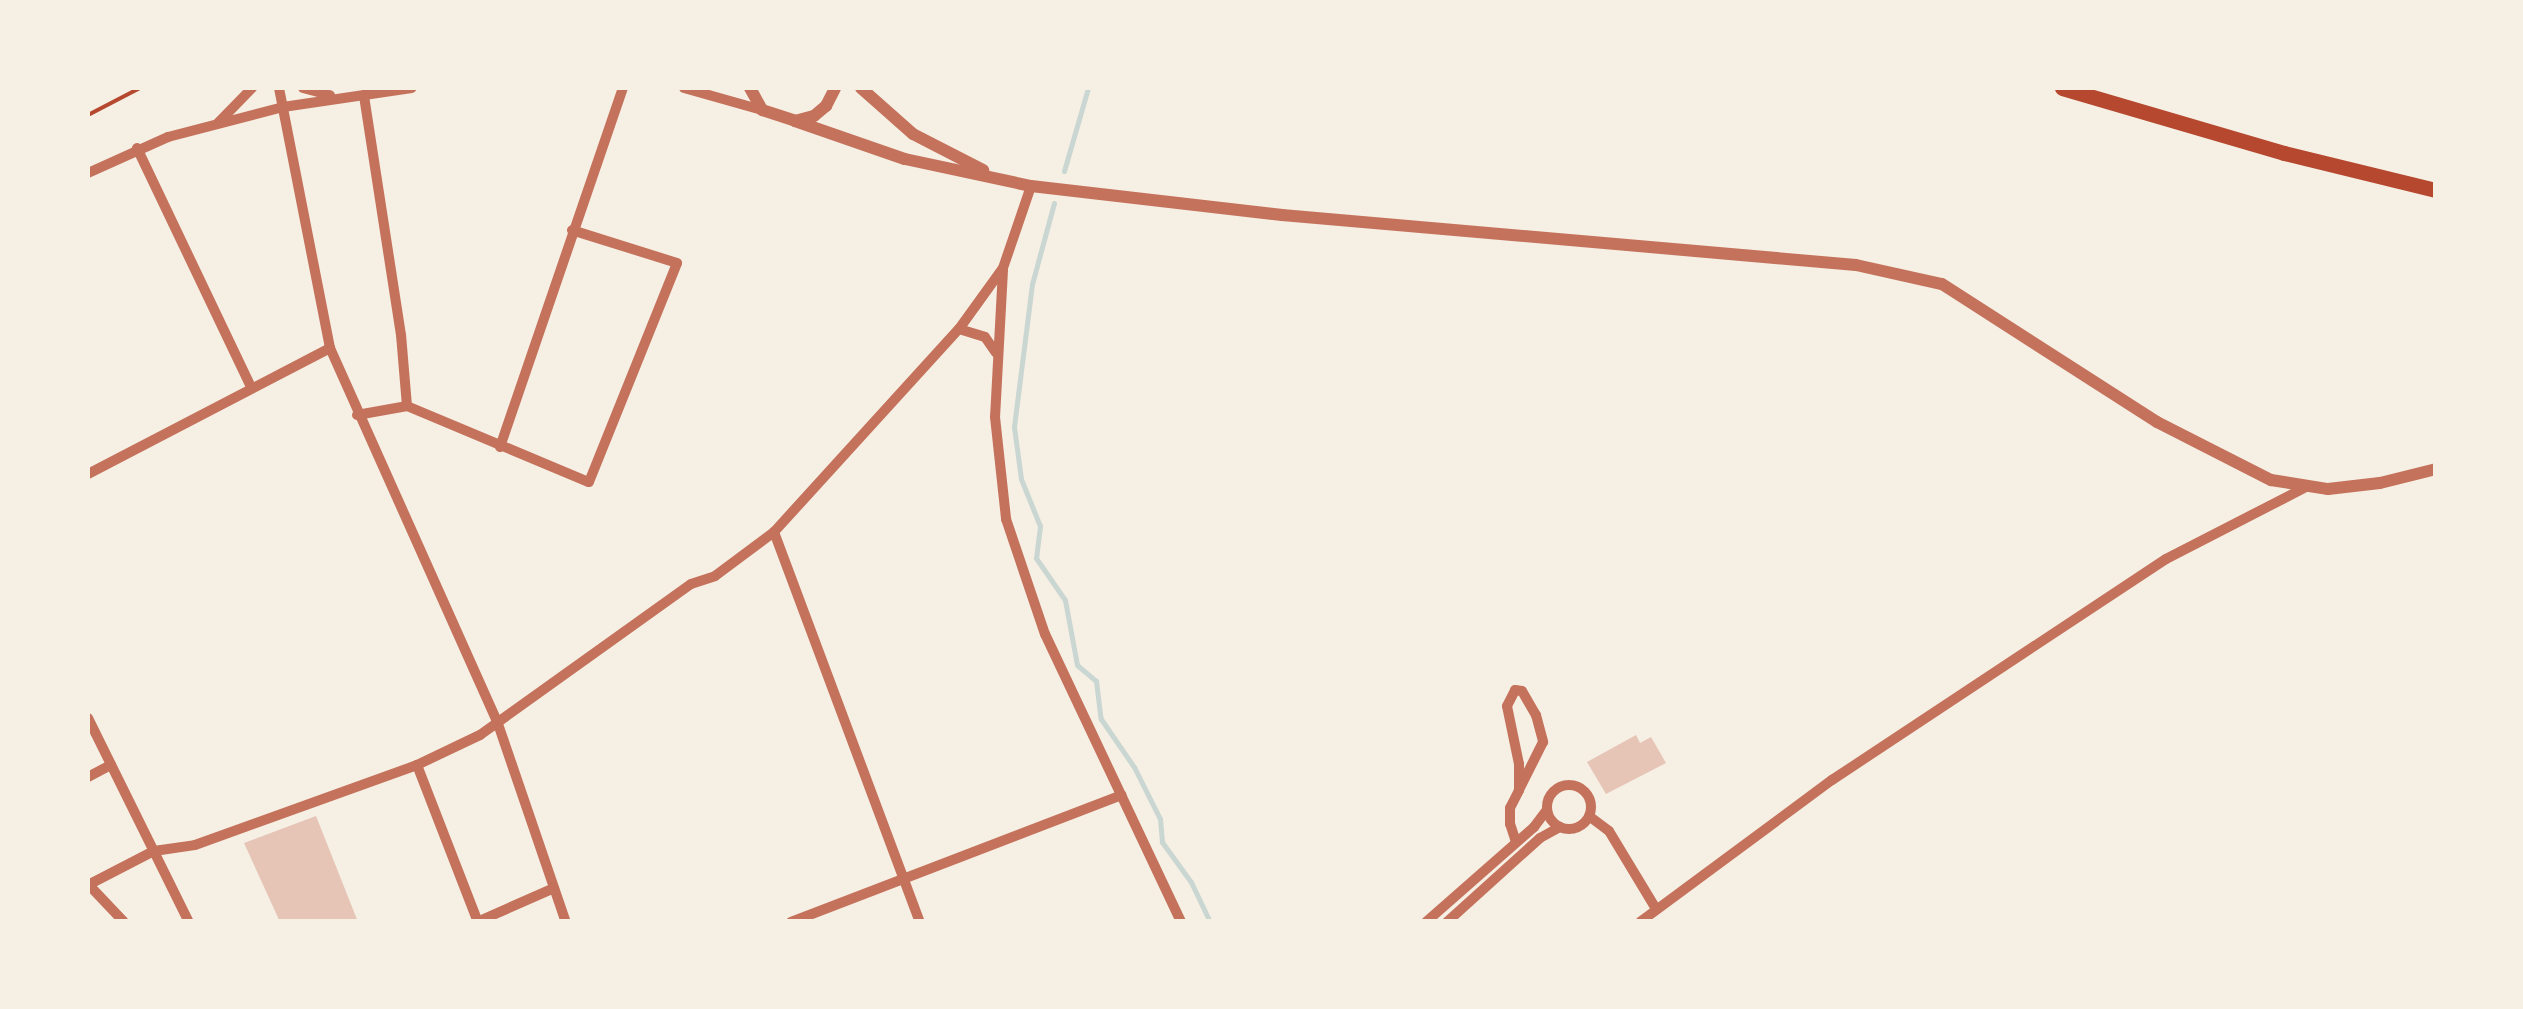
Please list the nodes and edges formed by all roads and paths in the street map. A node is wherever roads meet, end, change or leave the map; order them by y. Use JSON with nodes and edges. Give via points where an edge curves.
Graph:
{"nodes":[{"id":1,"x":140,"y":88,"type":"edge"},
{"id":2,"x":252,"y":88,"type":"edge"},
{"id":3,"x":279,"y":88,"type":"edge"},
{"id":4,"x":303,"y":88,"type":"edge"},
{"id":5,"x":412,"y":88,"type":"edge"},
{"id":6,"x":624,"y":88,"type":"edge"},
{"id":7,"x":684,"y":88,"type":"edge"},
{"id":8,"x":750,"y":88,"type":"edge"},
{"id":9,"x":835,"y":88,"type":"edge"},
{"id":10,"x":862,"y":88,"type":"edge"},
{"id":11,"x":2062,"y":88,"type":"edge"},
{"id":12,"x":364,"y":95,"type":"junction"},
{"id":13,"x":346,"y":97,"type":"junction"},
{"id":14,"x":282,"y":107,"type":"junction"},
{"id":15,"x":762,"y":110,"type":"junction"},
{"id":16,"x":88,"y":114,"type":"edge"},
{"id":17,"x":794,"y":122,"type":"junction"},
{"id":18,"x":217,"y":124,"type":"junction"},
{"id":19,"x":137,"y":148,"type":"junction"},
{"id":20,"x":88,"y":173,"type":"edge"},
{"id":21,"x":1004,"y":180,"type":"junction"},
{"id":22,"x":1031,"y":186,"type":"junction"},
{"id":23,"x":2436,"y":190,"type":"edge"},
{"id":24,"x":572,"y":230,"type":"junction"},
{"id":25,"x":1003,"y":268,"type":"junction"},
{"id":26,"x":959,"y":329,"type":"junction"},
{"id":27,"x":330,"y":348,"type":"junction"},
{"id":28,"x":996,"y":354,"type":"junction"},
{"id":29,"x":251,"y":387,"type":"junction"},
{"id":30,"x":407,"y":406,"type":"junction"},
{"id":31,"x":357,"y":414,"type":"junction"},
{"id":32,"x":500,"y":447,"type":"junction"},
{"id":33,"x":2436,"y":469,"type":"edge"},
{"id":34,"x":88,"y":474,"type":"edge"},
{"id":35,"x":2304,"y":488,"type":"junction"},
{"id":36,"x":774,"y":532,"type":"junction"},
{"id":37,"x":88,"y":718,"type":"edge"},
{"id":38,"x":497,"y":721,"type":"junction"},
{"id":39,"x":112,"y":765,"type":"junction"},
{"id":40,"x":416,"y":765,"type":"junction"},
{"id":41,"x":88,"y":777,"type":"edge"},
{"id":42,"x":1519,"y":790,"type":"junction"},
{"id":43,"x":1121,"y":795,"type":"junction"},
{"id":44,"x":1547,"y":810,"type":"junction"},
{"id":45,"x":1589,"y":816,"type":"junction"},
{"id":46,"x":1560,"y":827,"type":"junction"},
{"id":47,"x":1516,"y":842,"type":"junction"},
{"id":48,"x":154,"y":851,"type":"junction"},
{"id":49,"x":904,"y":878,"type":"junction"},
{"id":50,"x":88,"y":885,"type":"edge"},
{"id":51,"x":554,"y":888,"type":"junction"},
{"id":52,"x":1656,"y":909,"type":"junction"},
{"id":53,"x":478,"y":921,"type":"edge"},
{"id":54,"x":124,"y":922,"type":"edge"},
{"id":55,"x":189,"y":922,"type":"edge"},
{"id":56,"x":566,"y":922,"type":"edge"},
{"id":57,"x":791,"y":922,"type":"edge"},
{"id":58,"x":920,"y":922,"type":"edge"},
{"id":59,"x":1180,"y":922,"type":"edge"},
{"id":60,"x":1426,"y":922,"type":"edge"},
{"id":61,"x":1447,"y":922,"type":"edge"},
{"id":62,"x":1640,"y":922,"type":"edge"}],
"edges":[{"from":1,"to":16,"type":"path"},
{"from":2,"to":18,"type":"street"},
{"from":3,"to":14,"type":"street"},
{"from":4,"to":13,"type":"street"},
{"from":5,"to":12,"type":"street"},
{"from":6,"to":24,"type":"street"},
{"from":7,"to":15,"type":"street"},
{"from":8,"to":15,"type":"street"},
{"from":9,"to":17,"type":"street","via":[[814,116]]},
{"from":10,"to":21,"type":"street","via":[[912,134]]},
{"from":11,"to":23,"type":"main road"},
{"from":12,"to":13,"type":"street"},
{"from":12,"to":30,"type":"street"},
{"from":13,"to":14,"type":"street"},
{"from":14,"to":18,"type":"street"},
{"from":14,"to":27,"type":"street"},
{"from":15,"to":17,"type":"street"},
{"from":17,"to":21,"type":"street","via":[[905,159]]},
{"from":18,"to":19,"type":"street"},
{"from":19,"to":20,"type":"street"},
{"from":19,"to":29,"type":"street"},
{"from":21,"to":22,"type":"street"},
{"from":22,"to":25,"type":"street"},
{"from":22,"to":35,"type":"street","via":[[1856,265],[1942,284],[2214,454]]},
{"from":24,"to":32,"type":"street"},
{"from":24,"to":32,"type":"street","via":[[676,262],[589,482]]},
{"from":25,"to":26,"type":"street"},
{"from":25,"to":28,"type":"street"},
{"from":26,"to":28,"type":"street","via":[[985,337]]},
{"from":26,"to":36,"type":"street"},
{"from":27,"to":29,"type":"street"},
{"from":27,"to":31,"type":"street"},
{"from":28,"to":43,"type":"street","via":[[1006,519],[1045,634]]},
{"from":29,"to":34,"type":"street"},
{"from":30,"to":31,"type":"street"},
{"from":30,"to":32,"type":"street"},
{"from":31,"to":38,"type":"street"},
{"from":33,"to":35,"type":"street","via":[[2380,484]]},
{"from":35,"to":52,"type":"street","via":[[2166,558],[1832,780]]},
{"from":36,"to":38,"type":"street"},
{"from":36,"to":49,"type":"street"},
{"from":37,"to":39,"type":"street"},
{"from":38,"to":40,"type":"street"},
{"from":38,"to":51,"type":"street"},
{"from":39,"to":41,"type":"street"},
{"from":39,"to":48,"type":"street"},
{"from":40,"to":48,"type":"street","via":[[194,846]]},
{"from":40,"to":53,"type":"street"},
{"from":42,"to":42,"type":"street","via":[[1508,706],[1515,690],[1536,714],[1544,742]]},
{"from":42,"to":47,"type":"street","via":[[1510,808]]},
{"from":43,"to":49,"type":"street"},
{"from":43,"to":59,"type":"street"},
{"from":44,"to":45,"type":"street","via":[[1550,796],[1569,785],[1588,795]]},
{"from":44,"to":46,"type":"street"},
{"from":44,"to":47,"type":"street"},
{"from":45,"to":46,"type":"street","via":[[1580,826]]},
{"from":45,"to":52,"type":"street","via":[[1609,830]]},
{"from":46,"to":61,"type":"street"},
{"from":47,"to":60,"type":"street"},
{"from":48,"to":50,"type":"street"},
{"from":48,"to":55,"type":"street"},
{"from":49,"to":57,"type":"street"},
{"from":49,"to":58,"type":"street"},
{"from":50,"to":54,"type":"street"},
{"from":51,"to":53,"type":"street"},
{"from":51,"to":56,"type":"street"},
{"from":52,"to":62,"type":"street"}]}
